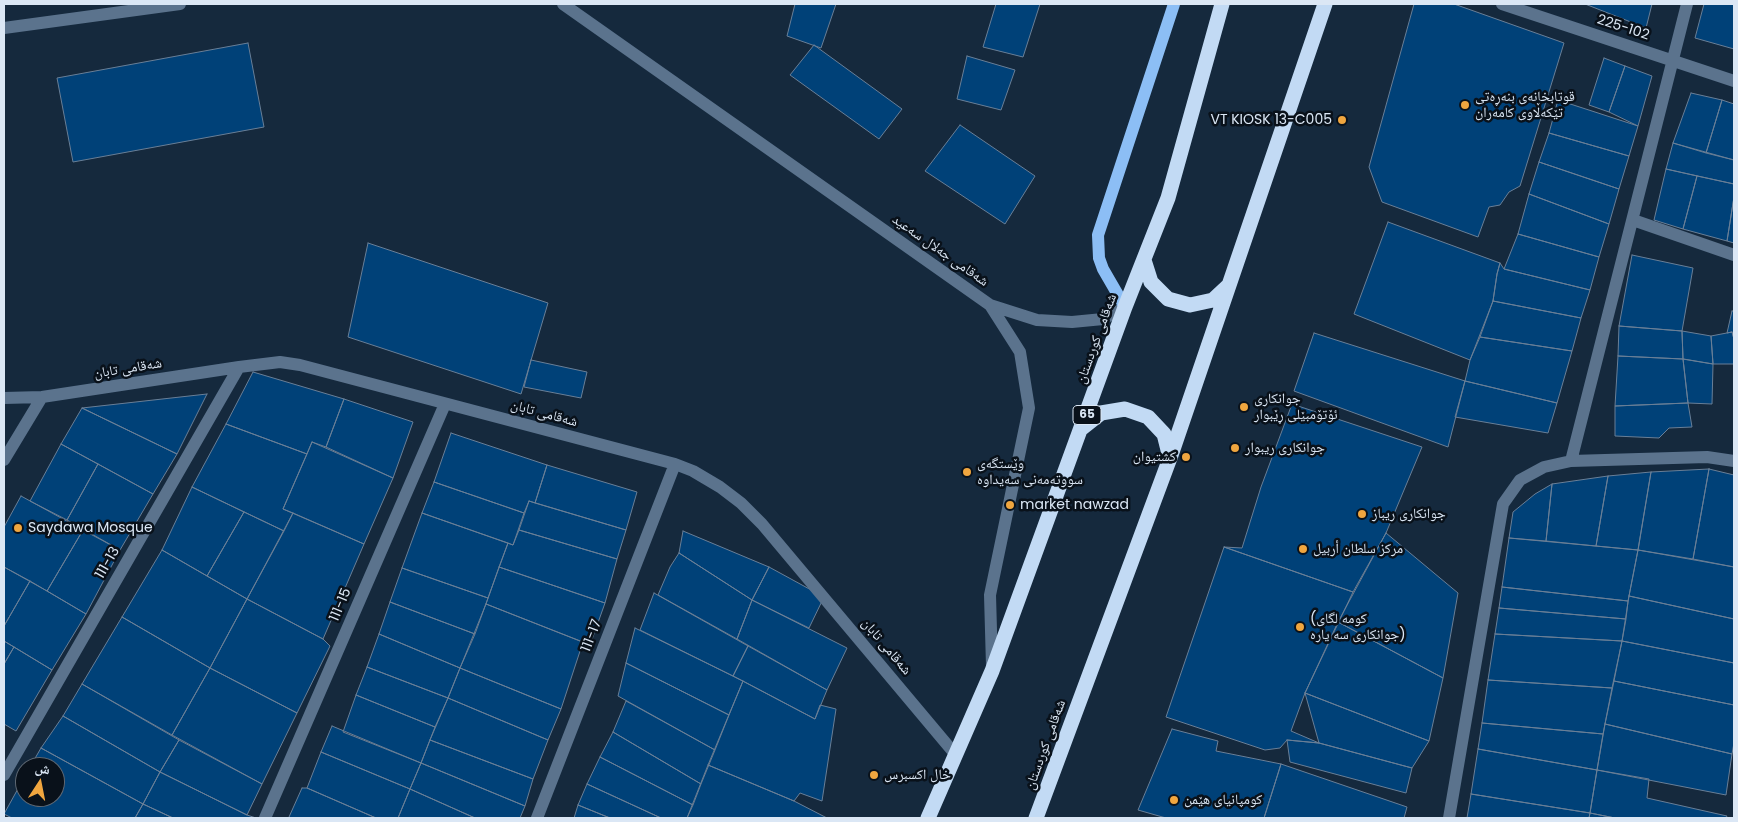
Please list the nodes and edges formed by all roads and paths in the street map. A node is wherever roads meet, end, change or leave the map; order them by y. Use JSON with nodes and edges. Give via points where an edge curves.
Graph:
{"nodes":[{"id":1,"x":180,"y":4,"type":"edge"},
{"id":2,"x":563,"y":4,"type":"edge"},
{"id":3,"x":1174,"y":4,"type":"edge"},
{"id":4,"x":1222,"y":4,"type":"edge"},
{"id":5,"x":1325,"y":4,"type":"edge"},
{"id":6,"x":1502,"y":4,"type":"edge"},
{"id":7,"x":1687,"y":4,"type":"edge"},
{"id":8,"x":4,"y":28,"type":"edge"},
{"id":9,"x":1674,"y":60,"type":"junction"},
{"id":10,"x":1734,"y":80,"type":"edge"},
{"id":11,"x":1633,"y":220,"type":"junction"},
{"id":12,"x":1734,"y":255,"type":"edge"},
{"id":13,"x":1144,"y":260,"type":"junction"},
{"id":14,"x":1230,"y":284,"type":"junction"},
{"id":15,"x":990,"y":305,"type":"junction"},
{"id":16,"x":1125,"y":307,"type":"junction"},
{"id":17,"x":239,"y":366,"type":"junction"},
{"id":18,"x":42,"y":397,"type":"junction"},
{"id":19,"x":4,"y":398,"type":"edge"},
{"id":20,"x":445,"y":404,"type":"junction"},
{"id":21,"x":1082,"y":428,"type":"junction"},
{"id":22,"x":1170,"y":458,"type":"junction"},
{"id":23,"x":4,"y":460,"type":"edge"},
{"id":24,"x":1571,"y":461,"type":"junction"},
{"id":25,"x":1734,"y":461,"type":"edge"},
{"id":26,"x":675,"y":464,"type":"junction"},
{"id":27,"x":992,"y":671,"type":"junction"},
{"id":28,"x":956,"y":754,"type":"junction"},
{"id":29,"x":4,"y":775,"type":"edge"},
{"id":30,"x":265,"y":818,"type":"edge"},
{"id":31,"x":537,"y":818,"type":"edge"},
{"id":32,"x":928,"y":818,"type":"edge"},
{"id":33,"x":1036,"y":818,"type":"edge"},
{"id":34,"x":1449,"y":818,"type":"edge"}],
"edges":[{"from":1,"to":8,"type":"street"},
{"from":2,"to":15,"type":"street","name":"شەقامی جەلال سەعید"},
{"from":3,"to":16,"type":"main road","via":[[1098,234],[1101,263]]},
{"from":4,"to":13,"type":"highway","name":"شەقامی کوردستان","number":"65","via":[[1168,198]]},
{"from":5,"to":14,"type":"highway","name":"شەقامی کوردستان"},
{"from":6,"to":9,"type":"street","name":"225-102"},
{"from":7,"to":9,"type":"street"},
{"from":9,"to":10,"type":"street","name":"225-102"},
{"from":9,"to":11,"type":"street"},
{"from":11,"to":12,"type":"street"},
{"from":11,"to":24,"type":"street"},
{"from":13,"to":14,"type":"highway","via":[[1151,282],[1168,299],[1190,305],[1213,300]]},
{"from":13,"to":16,"type":"highway","name":"شەقامی کوردستان","number":"65"},
{"from":14,"to":22,"type":"highway","name":"شەقامی کوردستان"},
{"from":15,"to":16,"type":"street","via":[[1037,320],[1072,322],[1103,319]]},
{"from":15,"to":27,"type":"street","name":"شەقامی جەلال سەعید","via":[[1020,352],[1030,408],[990,595]]},
{"from":16,"to":21,"type":"highway","name":"شەقامی کوردستان","number":"65"},
{"from":17,"to":18,"type":"street","name":"شەقامی تابان"},
{"from":17,"to":20,"type":"street","name":"شەقامی تابان","via":[[280,362],[300,365]]},
{"from":17,"to":29,"type":"street","name":"111-13"},
{"from":18,"to":19,"type":"street","name":"شەقامی تابان"},
{"from":18,"to":23,"type":"street"},
{"from":20,"to":26,"type":"street","name":"شەقامی تابان"},
{"from":20,"to":30,"type":"street","name":"111-15"},
{"from":21,"to":22,"type":"highway","via":[[1101,413],[1125,409],[1148,417],[1164,434]]},
{"from":21,"to":27,"type":"highway","name":"شەقامی کوردستان","number":"65"},
{"from":22,"to":33,"type":"highway","name":"شەقامی کوردستان"},
{"from":24,"to":25,"type":"street","via":[[1707,457]]},
{"from":24,"to":34,"type":"street","via":[[1544,467],[1520,480],[1503,504]]},
{"from":26,"to":28,"type":"street","name":"شەقامی تابان","via":[[693,471],[741,503]]},
{"from":26,"to":31,"type":"street","name":"111-17"},
{"from":27,"to":28,"type":"highway","name":"شەقامی کوردستان","number":"65"},
{"from":28,"to":32,"type":"highway","name":"شەقامی کوردستان","number":"65"}]}
